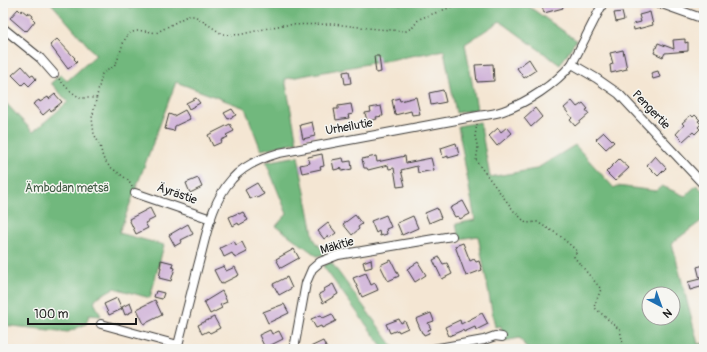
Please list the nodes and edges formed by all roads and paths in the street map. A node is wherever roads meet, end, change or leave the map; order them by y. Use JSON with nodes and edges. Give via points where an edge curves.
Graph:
{"nodes":[{"id":1,"x":462,"y":3,"type":"edge"},
{"id":2,"x":603,"y":3,"type":"edge"},
{"id":3,"x":659,"y":3,"type":"edge"},
{"id":4,"x":704,"y":19,"type":"edge"},
{"id":5,"x":3,"y":28,"type":"edge"},
{"id":6,"x":572,"y":64,"type":"junction"},
{"id":7,"x":54,"y":74,"type":"joint"},
{"id":8,"x":97,"y":98,"type":"junction"},
{"id":9,"x":478,"y":116,"type":"junction"},
{"id":10,"x":704,"y":185,"type":"edge"},
{"id":11,"x":135,"y":193,"type":"joint"},
{"id":12,"x":211,"y":219,"type":"junction"},
{"id":13,"x":452,"y":236,"type":"dead end"},
{"id":14,"x":101,"y":324,"type":"dead end"},
{"id":15,"x":502,"y":338,"type":"dead end"},
{"id":16,"x":177,"y":347,"type":"edge"},
{"id":17,"x":294,"y":349,"type":"edge"},
{"id":18,"x":433,"y":349,"type":"edge"},
{"id":19,"x":624,"y":349,"type":"edge"}],
"edges":[{"from":1,"to":8,"type":"path","via":[[419,20],[406,30],[333,24],[282,25],[238,35],[222,34],[195,16],[187,16],[156,33],[136,31],[129,34],[123,42],[114,67],[102,74]]},
{"from":2,"to":6,"type":"street","name":"Urheilutie"},
{"from":3,"to":4,"type":"street"},
{"from":5,"to":7,"type":"street","via":[[40,58]]},
{"from":6,"to":9,"type":"street","name":"Urheilutie","via":[[554,81],[515,106],[501,112]]},
{"from":6,"to":10,"type":"street","name":"Pengertie","via":[[618,94]]},
{"from":7,"to":8,"type":"path","via":[[80,98]]},
{"from":8,"to":11,"type":"path","via":[[92,118],[94,134],[103,158],[109,166],[128,180]]},
{"from":9,"to":12,"type":"street","name":"Urheilutie","via":[[264,157],[242,169],[232,179],[222,191]]},
{"from":9,"to":19,"type":"path","via":[[475,136],[478,149],[476,161],[526,223],[537,222],[560,235],[576,251],[574,257],[602,289],[594,307],[620,330]]},
{"from":11,"to":12,"type":"street","name":"Äyrästie"},
{"from":12,"to":16,"type":"street","name":"Urheilutie"},
{"from":13,"to":17,"type":"street","name":"Mäkitie","via":[[338,255],[320,262],[312,269],[306,283]]},
{"from":14,"to":16,"type":"street"},
{"from":15,"to":18,"type":"street","via":[[495,336]]}]}
